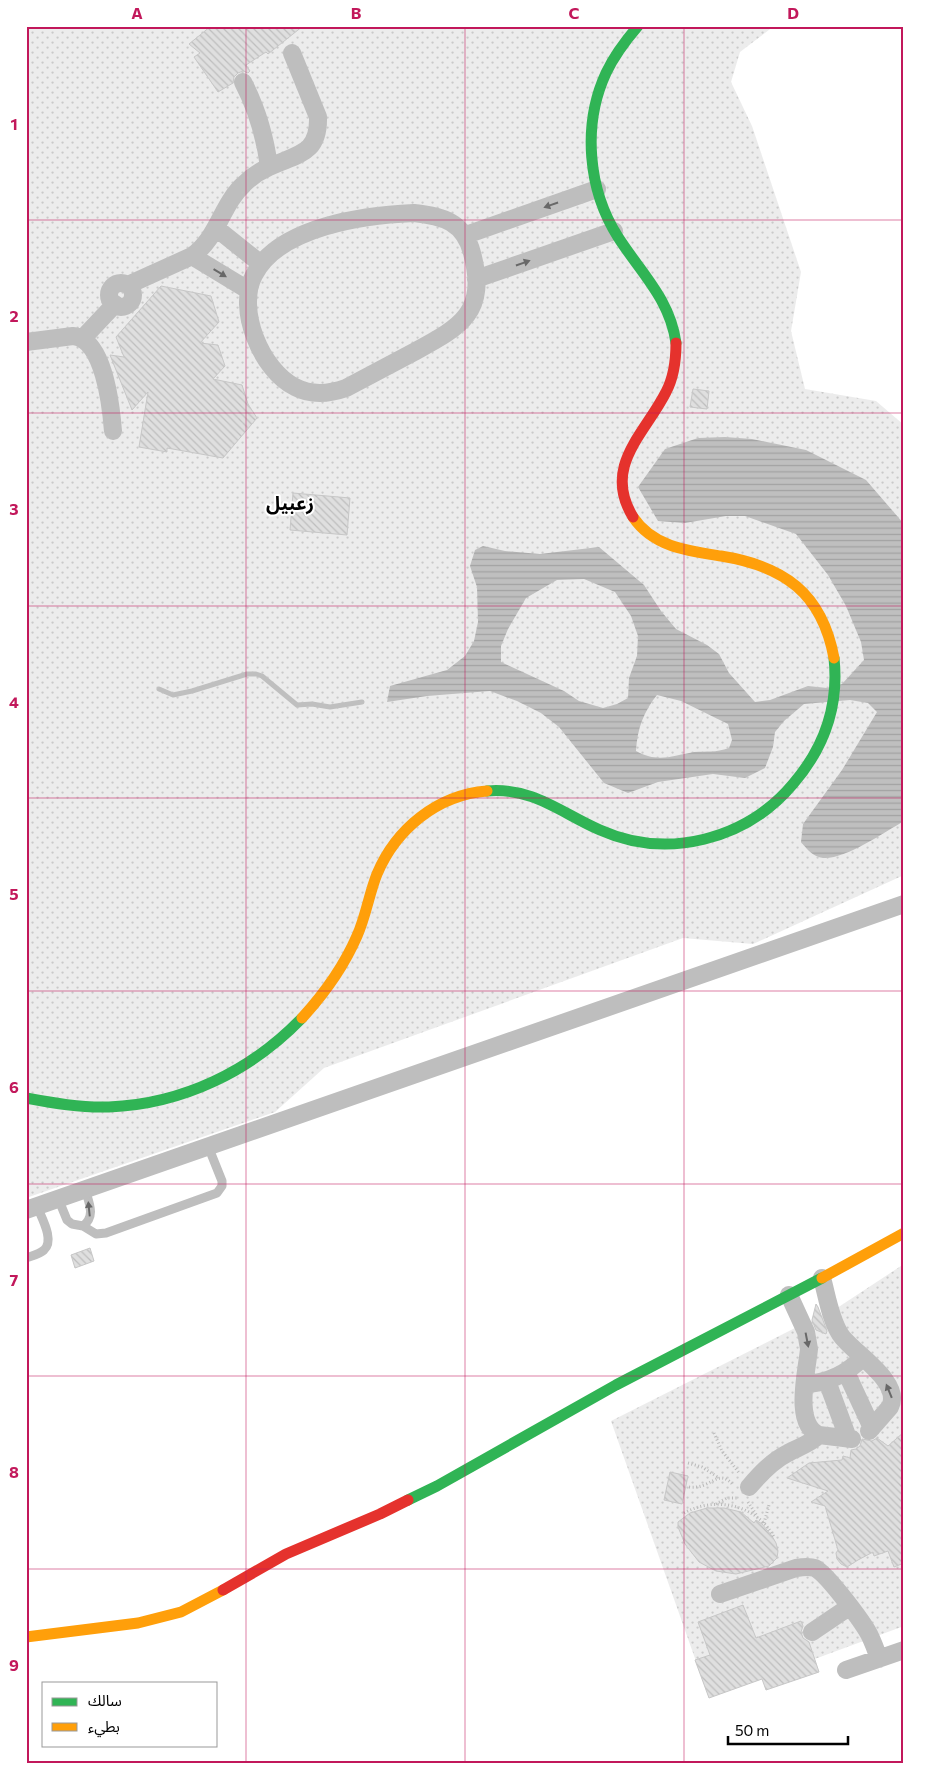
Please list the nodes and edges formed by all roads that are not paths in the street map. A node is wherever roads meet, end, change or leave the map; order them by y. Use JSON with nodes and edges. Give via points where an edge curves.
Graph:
{"nodes":[{"id":1,"x":638,"y":26,"type":"edge"},
{"id":2,"x":292,"y":54,"type":"dead end"},
{"id":3,"x":243,"y":82,"type":"dead end"},
{"id":4,"x":269,"y":166,"type":"junction"},
{"id":5,"x":596,"y":189,"type":"junction"},
{"id":6,"x":216,"y":228,"type":"junction"},
{"id":7,"x":614,"y":232,"type":"junction"},
{"id":8,"x":466,"y":235,"type":"junction"},
{"id":9,"x":192,"y":256,"type":"junction"},
{"id":10,"x":261,"y":264,"type":"junction"},
{"id":11,"x":476,"y":279,"type":"junction"},
{"id":12,"x":248,"y":290,"type":"junction"},
{"id":13,"x":83,"y":338,"type":"junction"},
{"id":14,"x":26,"y":342,"type":"edge"},
{"id":15,"x":113,"y":431,"type":"dead end"},
{"id":16,"x":904,"y":904,"type":"edge"},
{"id":17,"x":26,"y":1098,"type":"edge"},
{"id":18,"x":208,"y":1146,"type":"junction"},
{"id":19,"x":85,"y":1189,"type":"junction"},
{"id":20,"x":58,"y":1198,"type":"junction"},
{"id":21,"x":32,"y":1208,"type":"edge"},
{"id":22,"x":83,"y":1226,"type":"junction"},
{"id":23,"x":904,"y":1233,"type":"edge"},
{"id":24,"x":26,"y":1258,"type":"edge"},
{"id":25,"x":822,"y":1278,"type":"junction"},
{"id":26,"x":789,"y":1295,"type":"junction"},
{"id":27,"x":863,"y":1357,"type":"junction"},
{"id":28,"x":846,"y":1372,"type":"junction"},
{"id":29,"x":827,"y":1381,"type":"junction"},
{"id":30,"x":805,"y":1384,"type":"junction"},
{"id":31,"x":820,"y":1435,"type":"junction"},
{"id":32,"x":745,"y":1487,"type":"road end"},
{"id":33,"x":720,"y":1594,"type":"dead end"},
{"id":34,"x":849,"y":1607,"type":"junction"},
{"id":35,"x":812,"y":1632,"type":"dead end"},
{"id":36,"x":26,"y":1637,"type":"edge"},
{"id":37,"x":904,"y":1650,"type":"edge"},
{"id":38,"x":879,"y":1659,"type":"junction"},
{"id":39,"x":846,"y":1670,"type":"dead end"}],
"edges":[{"from":1,"to":5,"type":"street","via":[[608,69],[596,102],[591,146]]},
{"from":2,"to":4,"type":"street","via":[[318,117],[316,137],[303,153]]},
{"from":3,"to":4,"type":"street","via":[[263,131]]},
{"from":4,"to":6,"type":"street","via":[[233,196]]},
{"from":5,"to":7,"type":"street"},
{"from":5,"to":8,"type":"street","one_way":true},
{"from":6,"to":9,"type":"street","via":[[206,244]]},
{"from":6,"to":10,"type":"street"},
{"from":11,"to":7,"type":"street","one_way":true},
{"from":7,"to":17,"type":"street","via":[[662,299],[670,314],[676,347],[675,364],[665,395],[630,446],[625,460],[622,488],[625,502],[631,515],[650,536],[677,548],[767,567],[797,585],[819,611],[831,643],[836,684],[828,724],[809,765],[777,803],[757,818],[715,838],[693,842],[664,844],[628,840],[608,834],[531,795],[512,791],[472,792],[453,798],[419,818],[393,844],[376,877],[359,932],[338,971],[308,1012],[263,1054],[205,1087],[149,1103],[106,1108]]},
{"from":8,"to":10,"type":"street","via":[[450,221],[414,214],[333,223],[295,238]]},
{"from":8,"to":11,"type":"street","via":[[474,258]]},
{"from":9,"to":12,"type":"street","one_way":true},
{"from":9,"to":13,"type":"street","via":[[128,285],[132,288],[133,299],[125,306],[115,304]]},
{"from":10,"to":12,"type":"street"},
{"from":11,"to":12,"type":"street","via":[[470,310],[465,319],[449,332],[346,388],[321,393],[295,388],[284,381],[269,362],[254,335]]},
{"from":13,"to":14,"type":"street","via":[[73,336]]},
{"from":13,"to":15,"type":"street","via":[[92,346],[103,373]]},
{"from":16,"to":18,"type":"street"},
{"from":18,"to":19,"type":"street"},
{"from":18,"to":22,"type":"lane","via":[[222,1181],[217,1193],[106,1233],[96,1234]]},
{"from":19,"to":20,"type":"street"},
{"from":22,"to":19,"type":"lane","one_way":true,"via":[[91,1213]]},
{"from":20,"to":21,"type":"street"},
{"from":20,"to":22,"type":"lane","via":[[67,1220]]},
{"from":21,"to":24,"type":"lane","via":[[49,1238],[43,1251]]},
{"from":23,"to":25,"type":"street"},
{"from":25,"to":26,"type":"street"},
{"from":25,"to":27,"type":"street","via":[[835,1325],[845,1341]]},
{"from":26,"to":30,"type":"street","one_way":true,"via":[[808,1340]]},
{"from":26,"to":36,"type":"street","via":[[616,1385],[437,1486],[286,1554],[181,1612],[138,1623]]},
{"from":27,"to":28,"type":"street"},
{"from":28,"to":27,"type":"street","one_way":true,"via":[[871,1430],[890,1407],[892,1397],[879,1373]]},
{"from":28,"to":29,"type":"street"},
{"from":29,"to":30,"type":"street"},
{"from":29,"to":31,"type":"street","via":[[850,1438]]},
{"from":30,"to":31,"type":"street","via":[[806,1420],[810,1430]]},
{"from":31,"to":32,"type":"street","via":[[778,1459]]},
{"from":33,"to":34,"type":"street","via":[[796,1568],[811,1567],[824,1575]]},
{"from":34,"to":35,"type":"street"},
{"from":34,"to":38,"type":"street","via":[[868,1633]]},
{"from":37,"to":38,"type":"street"},
{"from":38,"to":39,"type":"street"}]}
